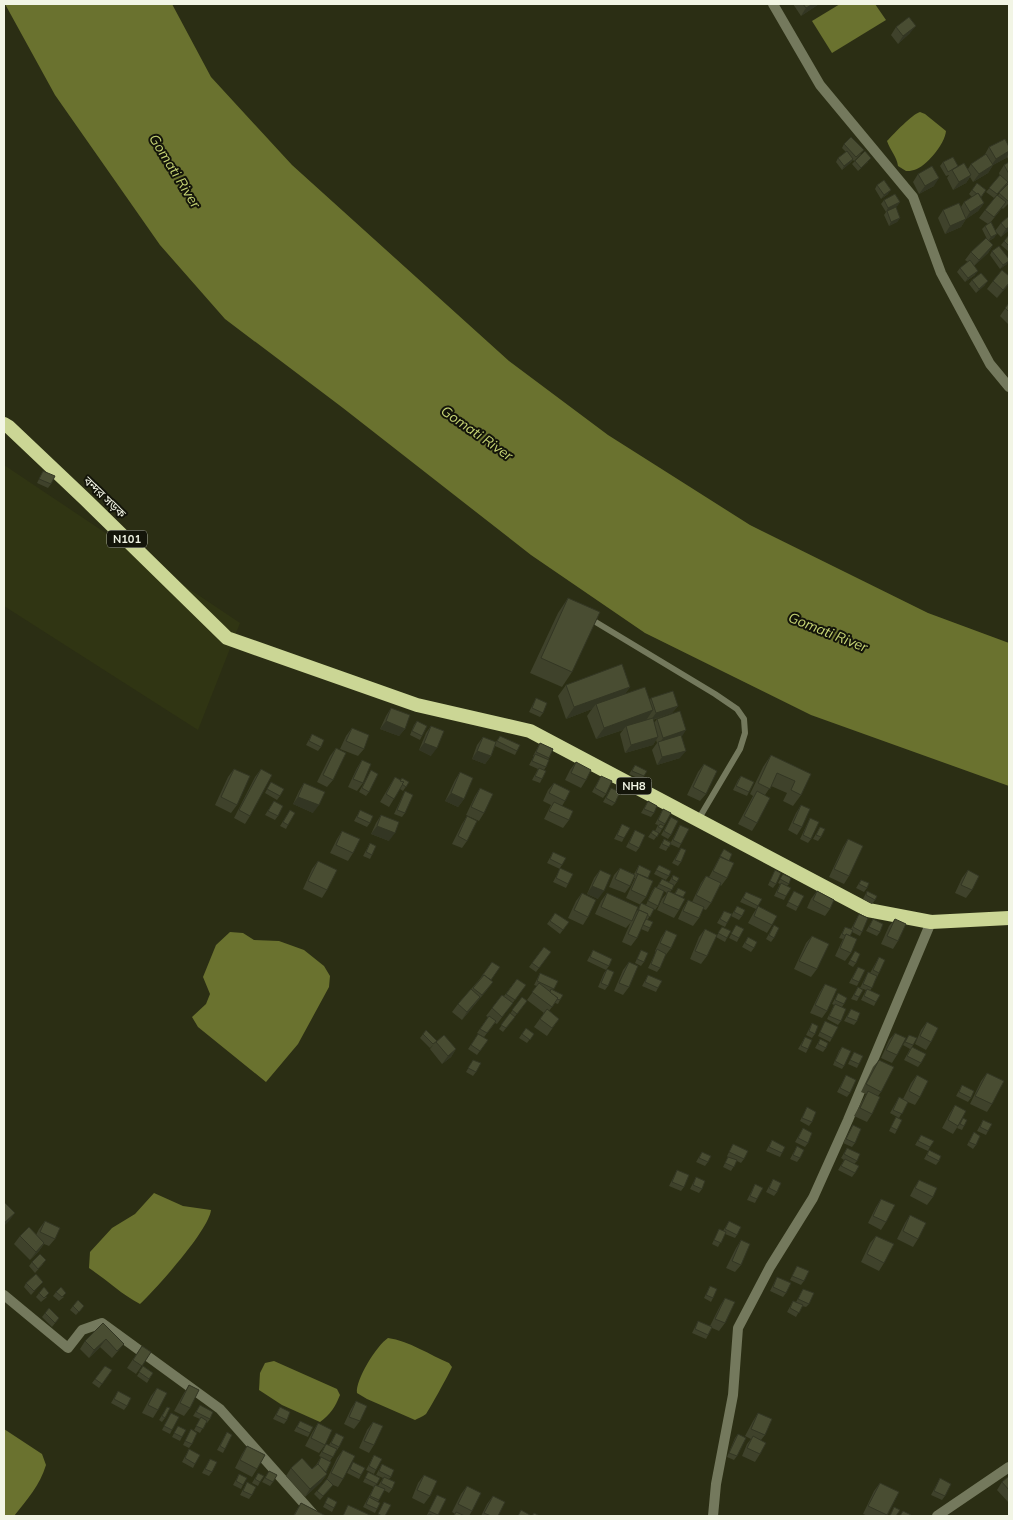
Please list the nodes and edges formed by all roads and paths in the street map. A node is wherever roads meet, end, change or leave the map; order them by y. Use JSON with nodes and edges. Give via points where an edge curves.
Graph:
{"nodes":[{"id":1,"x":773,"y":4,"type":"edge"},
{"id":2,"x":1009,"y":387,"type":"edge"},
{"id":3,"x":4,"y":424,"type":"edge"},
{"id":4,"x":584,"y":614,"type":"edge"},
{"id":5,"x":254,"y":648,"type":"joint"},
{"id":6,"x":698,"y":820,"type":"junction"},
{"id":7,"x":1009,"y":918,"type":"edge"},
{"id":8,"x":931,"y":922,"type":"junction"},
{"id":9,"x":4,"y":1295,"type":"edge"},
{"id":10,"x":1009,"y":1467,"type":"edge"},
{"id":11,"x":315,"y":1516,"type":"edge"},
{"id":12,"x":713,"y":1516,"type":"edge"},
{"id":13,"x":937,"y":1516,"type":"edge"}],
"edges":[{"from":1,"to":2,"type":"street","via":[[820,85],[913,197],[941,273],[990,364]]},
{"from":3,"to":5,"type":"highway","name":"বন্দর সড়ক","number":"N101","via":[[228,638]]},
{"from":4,"to":6,"type":"lane","via":[[715,694],[737,709],[744,719],[745,733],[740,749]]},
{"from":5,"to":6,"type":"highway","number":"NH8","via":[[417,705],[530,730]]},
{"from":6,"to":8,"type":"highway","number":"NH8","via":[[868,910]]},
{"from":7,"to":8,"type":"highway","number":"NH8"},
{"from":8,"to":12,"type":"street","via":[[813,1198],[770,1267],[738,1328],[733,1395]]},
{"from":9,"to":11,"type":"street","via":[[68,1348],[82,1330],[102,1323],[220,1409]]},
{"from":10,"to":13,"type":"street"}]}
